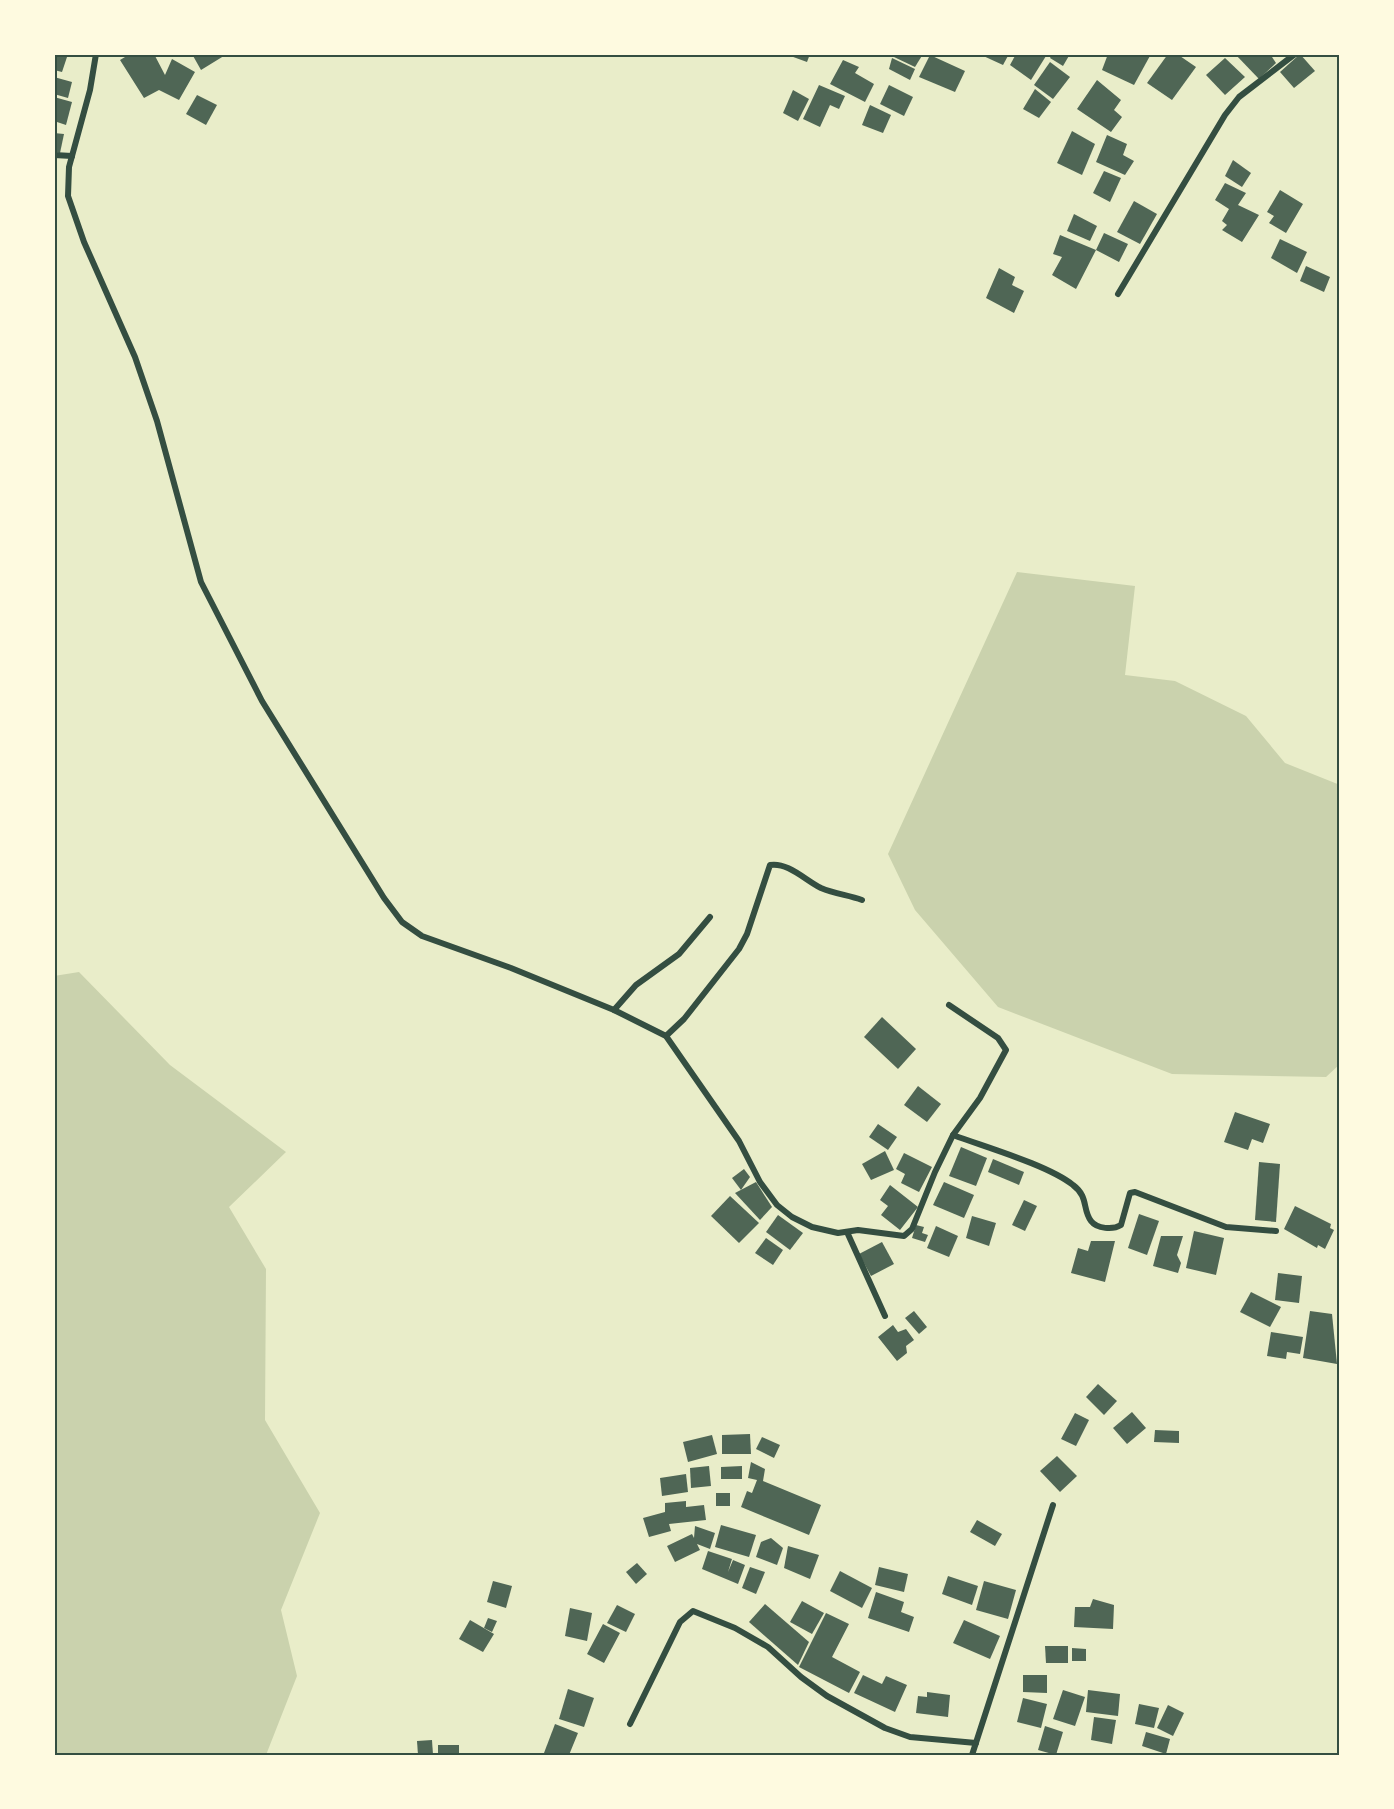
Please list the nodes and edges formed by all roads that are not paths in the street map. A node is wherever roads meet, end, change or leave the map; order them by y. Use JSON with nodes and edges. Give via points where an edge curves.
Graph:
{"nodes":[{"id":1,"x":96,"y":54,"type":"edge"},
{"id":2,"x":1295,"y":54,"type":"edge"},
{"id":3,"x":54,"y":155,"type":"edge"},
{"id":4,"x":72,"y":156,"type":"junction"},
{"id":5,"x":1118,"y":294,"type":"dead end"},
{"id":6,"x":862,"y":900,"type":"dead end"},
{"id":7,"x":711,"y":917,"type":"dead end"},
{"id":8,"x":949,"y":1005,"type":"dead end"},
{"id":9,"x":614,"y":1010,"type":"junction"},
{"id":10,"x":666,"y":1036,"type":"junction"},
{"id":11,"x":953,"y":1135,"type":"junction"},
{"id":12,"x":848,"y":1232,"type":"junction"},
{"id":13,"x":1276,"y":1232,"type":"dead end"},
{"id":14,"x":885,"y":1316,"type":"dead end"},
{"id":15,"x":1053,"y":1505,"type":"dead end"},
{"id":16,"x":630,"y":1724,"type":"dead end"},
{"id":17,"x":976,"y":1743,"type":"junction"},
{"id":18,"x":972,"y":1755,"type":"edge"}],
"edges":[{"from":1,"to":4,"type":"street"},
{"from":2,"to":5,"type":"street","via":[[1246,91],[1225,115]]},
{"from":3,"to":4,"type":"street"},
{"from":4,"to":9,"type":"street","via":[[68,196],[135,357],[201,582],[262,701],[359,859],[402,922],[422,936]]},
{"from":6,"to":10,"type":"street","via":[[820,887],[776,864],[770,865],[739,949]]},
{"from":7,"to":9,"type":"street","via":[[679,954],[636,985]]},
{"from":8,"to":11,"type":"street","via":[[998,1038],[1006,1050],[980,1098]]},
{"from":9,"to":10,"type":"street"},
{"from":10,"to":12,"type":"street","via":[[739,1141],[760,1182],[777,1204],[812,1227]]},
{"from":11,"to":12,"type":"street","via":[[912,1229],[904,1236]]},
{"from":11,"to":13,"type":"street","via":[[1059,1176],[1083,1194],[1090,1219],[1099,1226],[1121,1226],[1130,1192],[1135,1192],[1226,1227]]},
{"from":12,"to":14,"type":"street"},
{"from":15,"to":17,"type":"street"},
{"from":16,"to":17,"type":"street","via":[[680,1622],[693,1611],[768,1647],[818,1690],[885,1728],[910,1737]]},
{"from":17,"to":18,"type":"street"}]}
